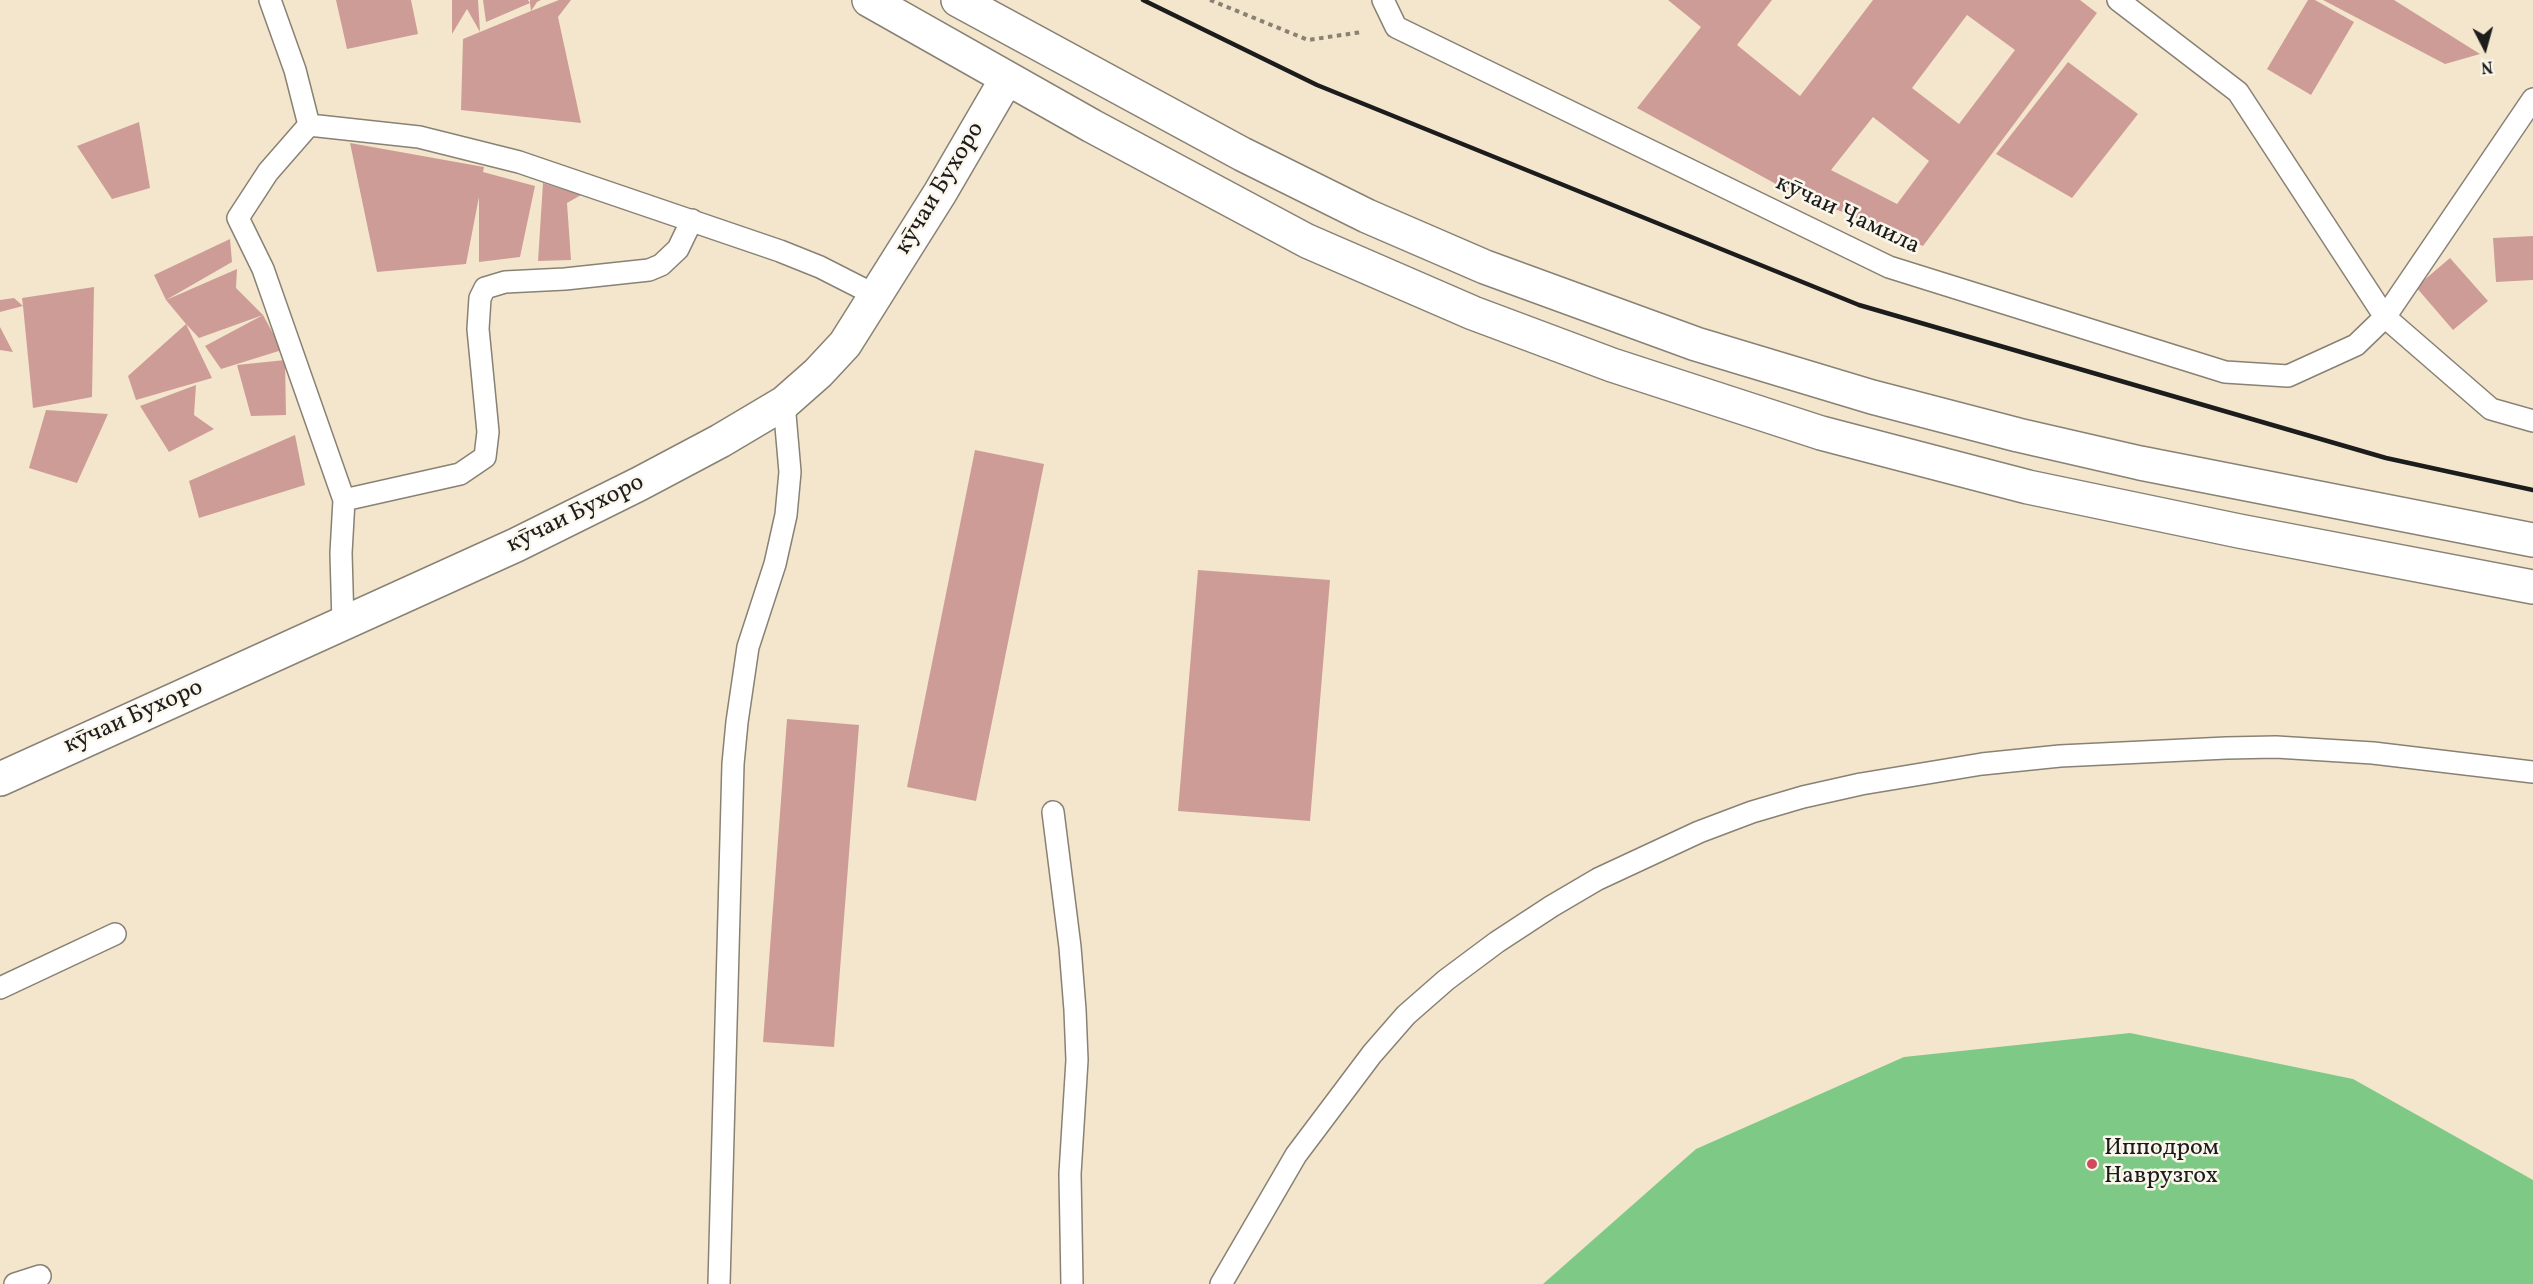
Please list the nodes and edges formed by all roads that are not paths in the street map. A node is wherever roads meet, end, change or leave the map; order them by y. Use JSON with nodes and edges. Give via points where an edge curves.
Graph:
{"nodes":[{"id":1,"x":270,"y":0,"type":"edge"},
{"id":2,"x":869,"y":0,"type":"edge"},
{"id":3,"x":958,"y":0,"type":"edge"},
{"id":4,"x":1383,"y":0,"type":"edge"},
{"id":5,"x":2118,"y":0,"type":"edge"},
{"id":6,"x":1007,"y":78,"type":"junction"},
{"id":7,"x":2533,"y":99,"type":"edge"},
{"id":8,"x":309,"y":125,"type":"junction"},
{"id":9,"x":692,"y":220,"type":"junction"},
{"id":10,"x":877,"y":296,"type":"junction"},
{"id":11,"x":2385,"y":316,"type":"junction"},
{"id":12,"x":784,"y":403,"type":"junction"},
{"id":13,"x":2533,"y":421,"type":"edge"},
{"id":14,"x":344,"y":500,"type":"junction"},
{"id":15,"x":2533,"y":540,"type":"edge"},
{"id":16,"x":2533,"y":587,"type":"edge"},
{"id":17,"x":343,"y":624,"type":"junction"},
{"id":18,"x":2533,"y":772,"type":"edge"},
{"id":19,"x":0,"y":779,"type":"edge"},
{"id":20,"x":1053,"y":812,"type":"dead end"},
{"id":21,"x":115,"y":934,"type":"dead end"},
{"id":22,"x":0,"y":988,"type":"edge"},
{"id":23,"x":40,"y":1276,"type":"dead end"},
{"id":24,"x":15,"y":1284,"type":"edge"},
{"id":25,"x":719,"y":1284,"type":"edge"},
{"id":26,"x":1072,"y":1284,"type":"edge"},
{"id":27,"x":1221,"y":1284,"type":"edge"}],
"edges":[{"from":1,"to":8,"type":"lane"},
{"from":2,"to":6,"type":"street"},
{"from":3,"to":15,"type":"street","via":[[1185,124],[1367,216],[1485,267],[1696,344],[2018,435]]},
{"from":4,"to":11,"type":"lane","name":"кӯчаи Ҷамила","via":[[1396,27],[1889,267],[2225,372],[2289,376],[2356,345]]},
{"from":5,"to":11,"type":"lane","via":[[2238,92]]},
{"from":6,"to":10,"type":"street","name":"кӯчаи Бухоро"},
{"from":6,"to":16,"type":"street","via":[[1350,261],[1484,317],[1683,390],[1821,433],[2050,492]]},
{"from":7,"to":11,"type":"lane","name":"кӯчаи Ҷамила"},
{"from":8,"to":9,"type":"lane","via":[[419,137],[469,148]]},
{"from":8,"to":14,"type":"lane","via":[[268,172],[238,218],[263,269]]},
{"from":9,"to":10,"type":"lane","via":[[820,267]]},
{"from":9,"to":14,"type":"lane","via":[[678,249],[649,270],[506,282],[485,288],[480,298],[478,328],[489,432],[485,457],[460,474]]},
{"from":10,"to":12,"type":"street","name":"кӯчаи Бухоро","via":[[845,344]]},
{"from":11,"to":13,"type":"lane","via":[[2491,409]]},
{"from":12,"to":17,"type":"street","name":"кӯчаи Бухоро","via":[[639,484]]},
{"from":12,"to":25,"type":"lane","via":[[790,472],[786,515],[748,647],[736,722]]},
{"from":14,"to":17,"type":"lane"},
{"from":17,"to":19,"type":"street","name":"кӯчаи Бухоро"},
{"from":18,"to":27,"type":"lane","via":[[2373,753],[2276,747],[2060,756],[1960,767],[1861,784],[1752,812],[1699,832],[1608,874],[1552,906],[1446,980],[1406,1015],[1296,1155]]},
{"from":20,"to":26,"type":"lane","via":[[1075,1010],[1077,1060],[1070,1174]]},
{"from":21,"to":22,"type":"lane"},
{"from":23,"to":24,"type":"lane"}]}
